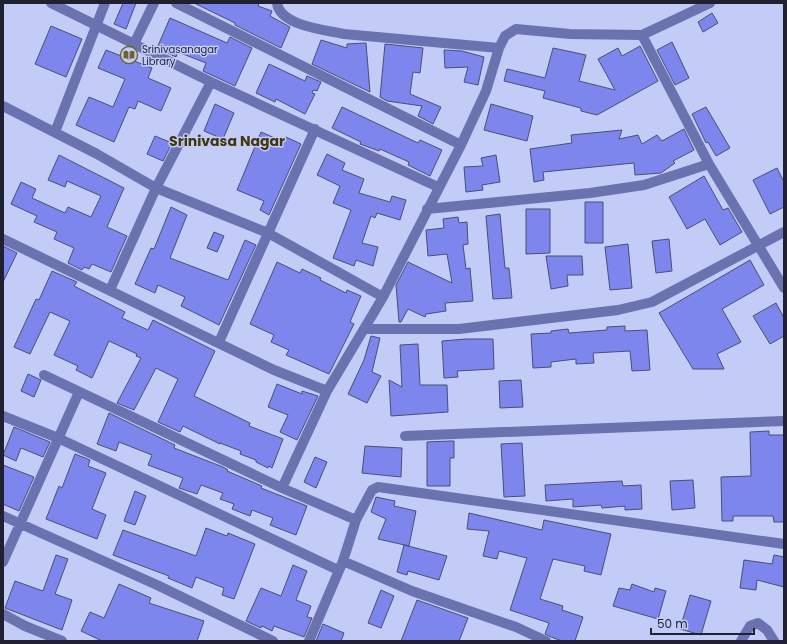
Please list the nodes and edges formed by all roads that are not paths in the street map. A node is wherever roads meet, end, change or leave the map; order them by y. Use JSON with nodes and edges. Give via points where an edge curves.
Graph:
{"nodes":[{"id":1,"x":51,"y":3,"type":"edge"},
{"id":2,"x":105,"y":3,"type":"edge"},
{"id":3,"x":154,"y":3,"type":"edge"},
{"id":4,"x":176,"y":3,"type":"edge"},
{"id":5,"x":277,"y":3,"type":"edge"},
{"id":6,"x":710,"y":3,"type":"edge"},
{"id":7,"x":97,"y":25,"type":"junction"},
{"id":8,"x":642,"y":35,"type":"junction"},
{"id":9,"x":134,"y":44,"type":"junction"},
{"id":10,"x":499,"y":48,"type":"junction"},
{"id":11,"x":212,"y":82,"type":"junction"},
{"id":12,"x":3,"y":106,"type":"edge"},
{"id":13,"x":315,"y":129,"type":"junction"},
{"id":14,"x":55,"y":132,"type":"junction"},
{"id":15,"x":461,"y":145,"type":"junction"},
{"id":16,"x":709,"y":164,"type":"junction"},
{"id":17,"x":438,"y":187,"type":"junction"},
{"id":18,"x":156,"y":188,"type":"junction"},
{"id":19,"x":427,"y":209,"type":"junction"},
{"id":20,"x":784,"y":232,"type":"edge"},
{"id":21,"x":268,"y":233,"type":"junction"},
{"id":22,"x":3,"y":240,"type":"edge"},
{"id":23,"x":759,"y":245,"type":"junction"},
{"id":24,"x":784,"y":288,"type":"edge"},
{"id":25,"x":110,"y":290,"type":"junction"},
{"id":26,"x":383,"y":297,"type":"junction"},
{"id":27,"x":365,"y":329,"type":"junction"},
{"id":28,"x":219,"y":342,"type":"junction"},
{"id":29,"x":44,"y":375,"type":"dead end"},
{"id":30,"x":79,"y":392,"type":"junction"},
{"id":31,"x":327,"y":392,"type":"junction"},
{"id":32,"x":3,"y":416,"type":"edge"},
{"id":33,"x":784,"y":421,"type":"edge"},
{"id":34,"x":405,"y":436,"type":"dead end"},
{"id":35,"x":58,"y":438,"type":"junction"},
{"id":36,"x":282,"y":488,"type":"junction"},
{"id":37,"x":3,"y":516,"type":"edge"},
{"id":38,"x":356,"y":520,"type":"junction"},
{"id":39,"x":19,"y":524,"type":"junction"},
{"id":40,"x":784,"y":544,"type":"edge"},
{"id":41,"x":3,"y":562,"type":"edge"},
{"id":42,"x":340,"y":566,"type":"junction"},
{"id":43,"x":3,"y":614,"type":"edge"},
{"id":44,"x":62,"y":641,"type":"edge"},
{"id":45,"x":273,"y":641,"type":"edge"},
{"id":46,"x":309,"y":641,"type":"edge"},
{"id":47,"x":546,"y":641,"type":"edge"},
{"id":48,"x":741,"y":641,"type":"edge"},
{"id":49,"x":774,"y":641,"type":"edge"}],
"edges":[{"from":1,"to":7,"type":"street"},
{"from":2,"to":7,"type":"street"},
{"from":3,"to":9,"type":"street"},
{"from":4,"to":15,"type":"street"},
{"from":5,"to":10,"type":"street","via":[[280,12],[289,19],[344,34]]},
{"from":6,"to":8,"type":"street"},
{"from":7,"to":9,"type":"street"},
{"from":7,"to":14,"type":"street"},
{"from":8,"to":10,"type":"street","via":[[570,34],[516,29],[505,36]]},
{"from":8,"to":16,"type":"street"},
{"from":9,"to":11,"type":"street"},
{"from":10,"to":15,"type":"street","via":[[486,91]]},
{"from":11,"to":13,"type":"street"},
{"from":11,"to":18,"type":"street"},
{"from":12,"to":14,"type":"street"},
{"from":13,"to":17,"type":"street"},
{"from":13,"to":21,"type":"street"},
{"from":14,"to":18,"type":"street"},
{"from":15,"to":17,"type":"street"},
{"from":16,"to":19,"type":"street","via":[[644,185],[590,193]]},
{"from":16,"to":23,"type":"street"},
{"from":17,"to":19,"type":"street"},
{"from":18,"to":21,"type":"street"},
{"from":18,"to":25,"type":"street"},
{"from":19,"to":26,"type":"street"},
{"from":20,"to":23,"type":"street"},
{"from":21,"to":26,"type":"street"},
{"from":21,"to":28,"type":"street"},
{"from":22,"to":25,"type":"street"},
{"from":23,"to":24,"type":"street"},
{"from":23,"to":27,"type":"street","via":[[652,302],[618,310],[459,329]]},
{"from":25,"to":28,"type":"street"},
{"from":26,"to":27,"type":"street"},
{"from":27,"to":31,"type":"street"},
{"from":28,"to":31,"type":"street","via":[[274,370]]},
{"from":29,"to":30,"type":"street"},
{"from":30,"to":35,"type":"street"},
{"from":30,"to":36,"type":"street"},
{"from":31,"to":36,"type":"street"},
{"from":32,"to":35,"type":"street"},
{"from":33,"to":34,"type":"street"},
{"from":35,"to":39,"type":"street"},
{"from":35,"to":42,"type":"street"},
{"from":36,"to":38,"type":"street"},
{"from":37,"to":39,"type":"street"},
{"from":38,"to":40,"type":"street","via":[[372,490],[378,487]]},
{"from":38,"to":42,"type":"street"},
{"from":39,"to":41,"type":"street"},
{"from":39,"to":45,"type":"street","via":[[157,585]]},
{"from":42,"to":46,"type":"street"},
{"from":42,"to":47,"type":"street","via":[[516,627]]},
{"from":43,"to":44,"type":"street"},
{"from":48,"to":49,"type":"street","via":[[750,626],[758,623],[767,630]]}]}
